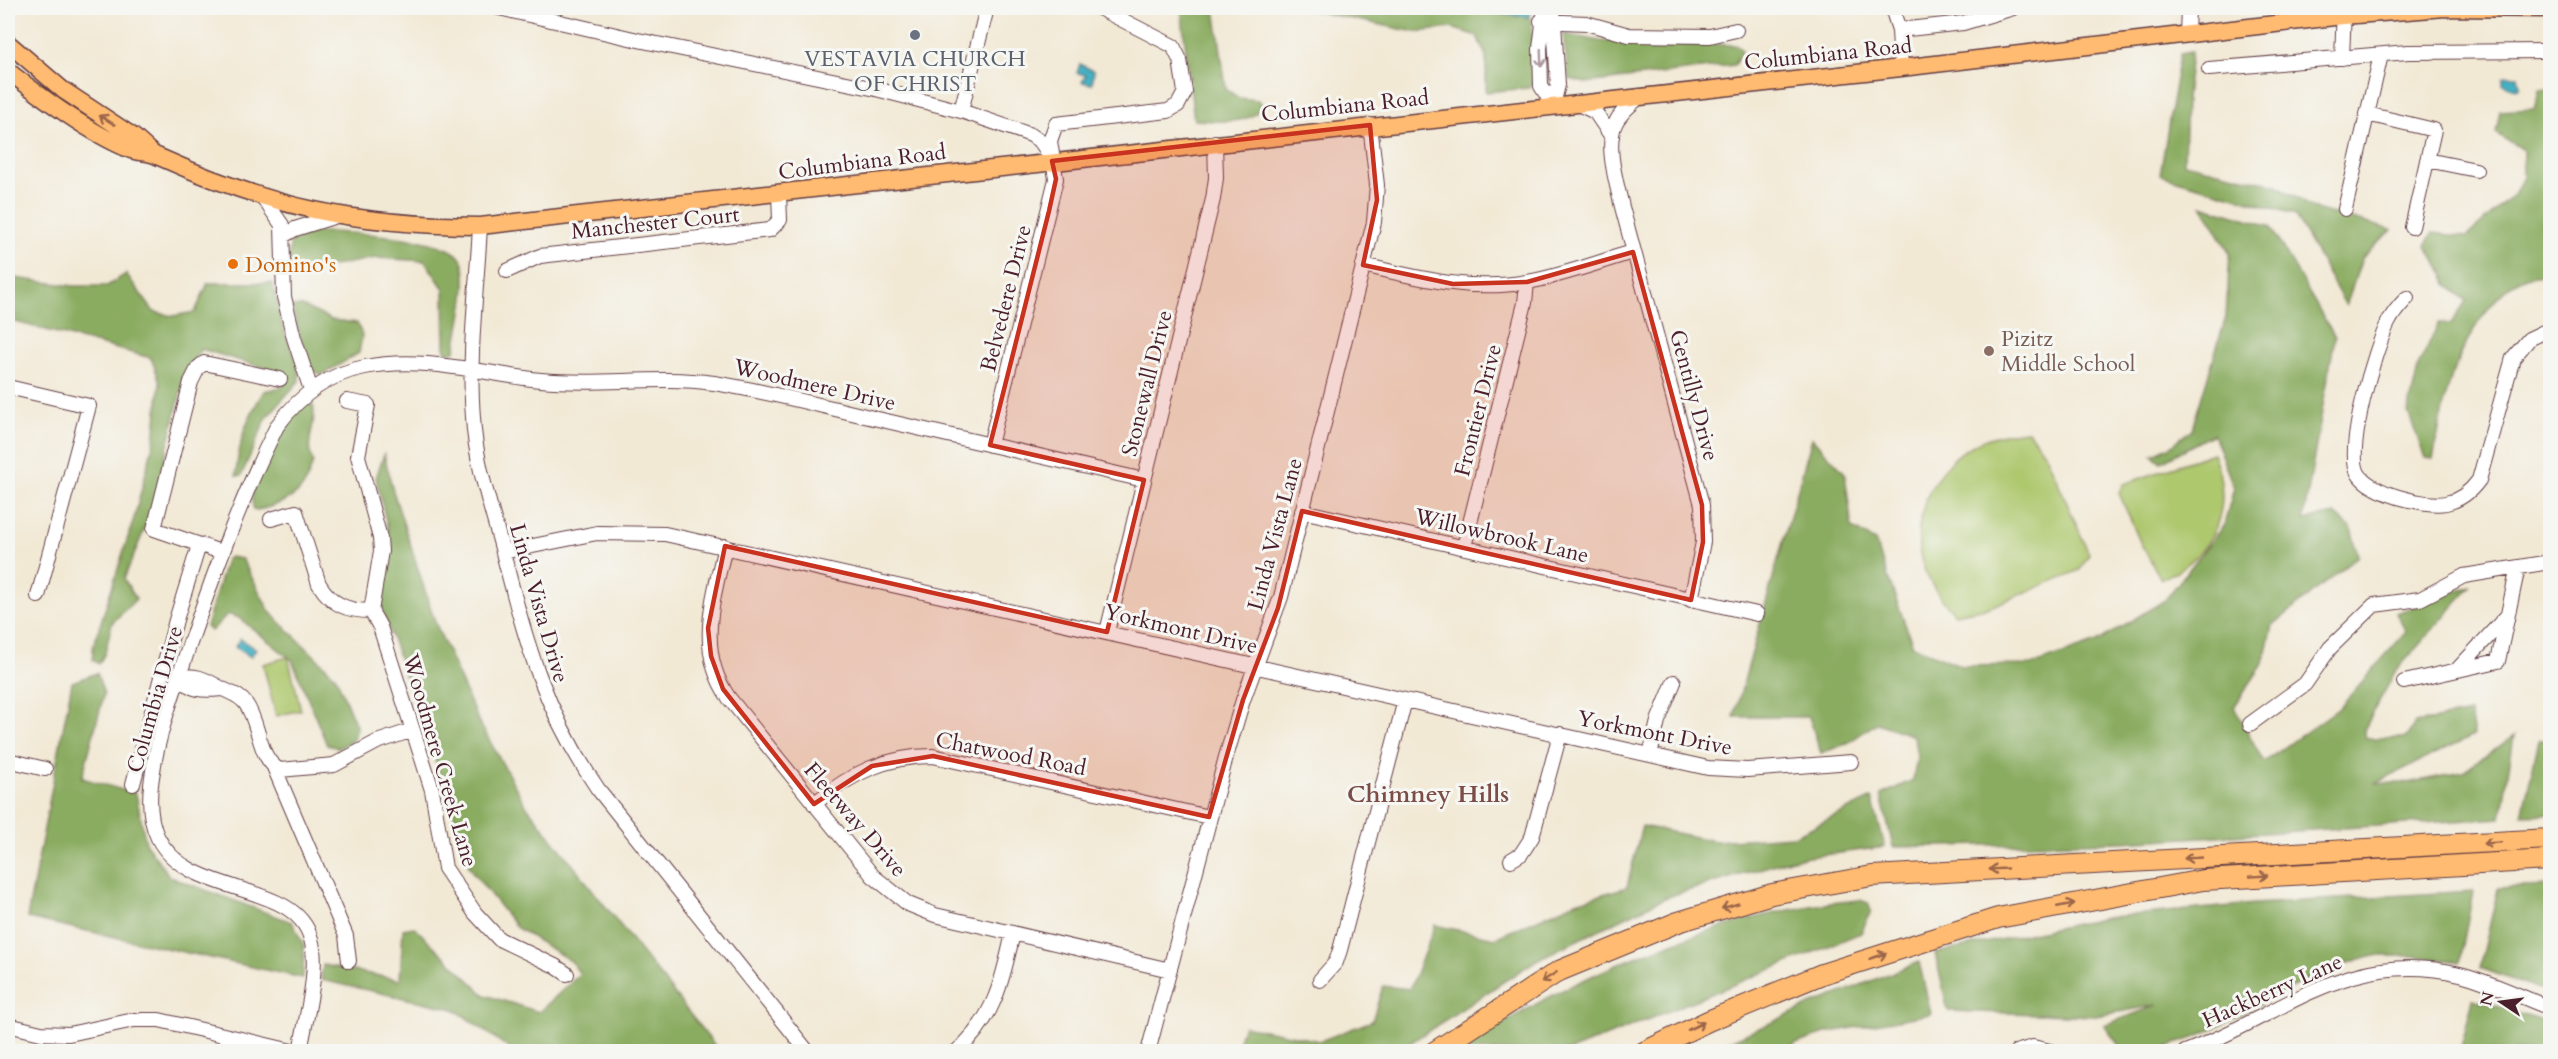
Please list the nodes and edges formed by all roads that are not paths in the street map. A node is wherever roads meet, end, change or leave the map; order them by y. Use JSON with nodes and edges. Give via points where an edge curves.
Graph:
{"nodes":[{"id":1,"x":499,"y":8,"type":"edge"},
{"id":2,"x":987,"y":8,"type":"edge"},
{"id":3,"x":1099,"y":8,"type":"edge"},
{"id":4,"x":1554,"y":8,"type":"edge"},
{"id":5,"x":1892,"y":8,"type":"edge"},
{"id":6,"x":2013,"y":8,"type":"edge"},
{"id":7,"x":2188,"y":8,"type":"edge"},
{"id":8,"x":2550,"y":9,"type":"edge"},
{"id":9,"x":2343,"y":12,"type":"edge"},
{"id":10,"x":1547,"y":17,"type":"edge"},
{"id":11,"x":1736,"y":30,"type":"dead end"},
{"id":12,"x":1899,"y":30,"type":"junction"},
{"id":13,"x":2187,"y":34,"type":"junction"},
{"id":14,"x":8,"y":44,"type":"edge"},
{"id":15,"x":2550,"y":51,"type":"edge"},
{"id":16,"x":2381,"y":55,"type":"junction"},
{"id":17,"x":2342,"y":58,"type":"junction"},
{"id":18,"x":1901,"y":68,"type":"junction"},
{"id":19,"x":2209,"y":69,"type":"dead end"},
{"id":20,"x":8,"y":71,"type":"edge"},
{"id":21,"x":1640,"y":96,"type":"junction"},
{"id":22,"x":1576,"y":103,"type":"junction"},
{"id":23,"x":1553,"y":105,"type":"junction"},
{"id":24,"x":961,"y":111,"type":"junction"},
{"id":25,"x":2367,"y":114,"type":"junction"},
{"id":26,"x":1370,"y":125,"type":"junction"},
{"id":27,"x":1612,"y":137,"type":"junction"},
{"id":28,"x":1215,"y":142,"type":"junction"},
{"id":29,"x":154,"y":154,"type":"junction"},
{"id":30,"x":2427,"y":160,"type":"junction"},
{"id":31,"x":1053,"y":161,"type":"junction"},
{"id":32,"x":2476,"y":170,"type":"dead end"},
{"id":33,"x":779,"y":194,"type":"junction"},
{"id":34,"x":264,"y":199,"type":"junction"},
{"id":35,"x":2345,"y":209,"type":"dead end"},
{"id":36,"x":336,"y":216,"type":"junction"},
{"id":37,"x":480,"y":226,"type":"junction"},
{"id":38,"x":2412,"y":227,"type":"dead end"},
{"id":39,"x":283,"y":236,"type":"junction"},
{"id":40,"x":1633,"y":252,"type":"junction"},
{"id":41,"x":1363,"y":266,"type":"junction"},
{"id":42,"x":507,"y":272,"type":"dead end"},
{"id":43,"x":1527,"y":282,"type":"junction"},
{"id":44,"x":2407,"y":298,"type":"dead end"},
{"id":45,"x":2550,"y":329,"type":"edge"},
{"id":46,"x":473,"y":368,"type":"junction"},
{"id":47,"x":280,"y":379,"type":"dead end"},
{"id":48,"x":8,"y":387,"type":"edge"},
{"id":49,"x":311,"y":390,"type":"junction"},
{"id":50,"x":347,"y":401,"type":"dead end"},
{"id":51,"x":990,"y":445,"type":"junction"},
{"id":52,"x":1144,"y":480,"type":"junction"},
{"id":53,"x":1302,"y":512,"type":"junction"},
{"id":54,"x":271,"y":519,"type":"dead end"},
{"id":55,"x":2550,"y":537,"type":"edge"},
{"id":56,"x":199,"y":545,"type":"junction"},
{"id":57,"x":725,"y":546,"type":"junction"},
{"id":58,"x":1464,"y":547,"type":"junction"},
{"id":59,"x":221,"y":552,"type":"junction"},
{"id":60,"x":503,"y":552,"type":"junction"},
{"id":61,"x":2550,"y":552,"type":"edge"},
{"id":62,"x":2550,"y":562,"type":"edge"},
{"id":63,"x":2518,"y":567,"type":"junction"},
{"id":64,"x":38,"y":596,"type":"dead end"},
{"id":65,"x":1691,"y":600,"type":"junction"},
{"id":66,"x":371,"y":611,"type":"junction"},
{"id":67,"x":1757,"y":614,"type":"dead end"},
{"id":68,"x":2508,"y":615,"type":"junction"},
{"id":69,"x":1107,"y":632,"type":"junction"},
{"id":70,"x":1256,"y":667,"type":"junction"},
{"id":71,"x":2457,"y":670,"type":"junction"},
{"id":72,"x":179,"y":677,"type":"junction"},
{"id":73,"x":1674,"y":682,"type":"dead end"},
{"id":74,"x":2404,"y":682,"type":"dead end"},
{"id":75,"x":1405,"y":700,"type":"junction"},
{"id":76,"x":2250,"y":724,"type":"dead end"},
{"id":77,"x":413,"y":730,"type":"junction"},
{"id":78,"x":1560,"y":734,"type":"junction"},
{"id":79,"x":1650,"y":755,"type":"junction"},
{"id":80,"x":8,"y":760,"type":"edge"},
{"id":81,"x":1851,"y":762,"type":"dead end"},
{"id":82,"x":274,"y":767,"type":"junction"},
{"id":83,"x":45,"y":769,"type":"dead end"},
{"id":84,"x":134,"y":784,"type":"dead end"},
{"id":85,"x":814,"y":804,"type":"junction"},
{"id":86,"x":1209,"y":817,"type":"junction"},
{"id":87,"x":2550,"y":839,"type":"edge"},
{"id":88,"x":1511,"y":860,"type":"dead end"},
{"id":89,"x":2550,"y":860,"type":"edge"},
{"id":90,"x":1013,"y":933,"type":"junction"},
{"id":91,"x":349,"y":961,"type":"dead end"},
{"id":92,"x":1170,"y":970,"type":"junction"},
{"id":93,"x":567,"y":974,"type":"dead end"},
{"id":94,"x":1320,"y":980,"type":"dead end"},
{"id":95,"x":2550,"y":1008,"type":"edge"},
{"id":96,"x":8,"y":1025,"type":"edge"},
{"id":97,"x":2189,"y":1051,"type":"edge"},
{"id":98,"x":298,"y":1052,"type":"edge"},
{"id":99,"x":808,"y":1052,"type":"edge"},
{"id":100,"x":956,"y":1052,"type":"edge"},
{"id":101,"x":1148,"y":1052,"type":"edge"},
{"id":102,"x":1434,"y":1052,"type":"edge"},
{"id":103,"x":1644,"y":1052,"type":"edge"},
{"id":104,"x":2016,"y":1052,"type":"edge"},
{"id":105,"x":2054,"y":1052,"type":"edge"}],
"edges":[{"from":1,"to":24,"type":"street"},
{"from":2,"to":24,"type":"street"},
{"from":3,"to":31,"type":"street","name":"Belvedere Drive","via":[[1173,46],[1180,60],[1185,92],[1178,105],[1168,111],[1056,124],[1050,141]]},
{"from":4,"to":10,"type":"street"},
{"from":5,"to":12,"type":"street"},
{"from":6,"to":12,"type":"street","via":[[1963,23]]},
{"from":7,"to":13,"type":"street"},
{"from":8,"to":9,"type":"main road","name":"Columbiana Road"},
{"from":9,"to":13,"type":"main road","name":"Columbiana Road"},
{"from":9,"to":17,"type":"street"},
{"from":10,"to":11,"type":"street","via":[[1629,35],[1710,36]]},
{"from":10,"to":23,"type":"street","via":[[1558,85]]},
{"from":12,"to":18,"type":"street"},
{"from":13,"to":18,"type":"main road","name":"Columbiana Road"},
{"from":29,"to":14,"type":"main road","name":"Columbiana Road","one_way":true,"via":[[63,90]]},
{"from":15,"to":16,"type":"street"},
{"from":16,"to":17,"type":"street"},
{"from":16,"to":25,"type":"street"},
{"from":17,"to":19,"type":"street"},
{"from":18,"to":21,"type":"main road","name":"Columbiana Road"},
{"from":20,"to":29,"type":"main road","name":"Columbiana Road","via":[[105,136],[131,150]]},
{"from":21,"to":22,"type":"main road","name":"Columbiana Road"},
{"from":21,"to":27,"type":"street","via":[[1622,113]]},
{"from":22,"to":23,"type":"main road","name":"Columbiana Road"},
{"from":22,"to":27,"type":"street","name":"Gentilly Drive","via":[[1595,112]]},
{"from":23,"to":26,"type":"main road","name":"Columbiana Road"},
{"from":24,"to":31,"type":"street","via":[[1031,135],[1041,142]]},
{"from":25,"to":30,"type":"street","via":[[2434,130]]},
{"from":25,"to":35,"type":"street"},
{"from":26,"to":28,"type":"main road","name":"Columbiana Road"},
{"from":26,"to":41,"type":"street","name":"Linda Vista Lane","via":[[1377,200]]},
{"from":27,"to":40,"type":"street","name":"Gentilly Drive","via":[[1616,180]]},
{"from":28,"to":31,"type":"main road","name":"Columbiana Road"},
{"from":28,"to":52,"type":"street","name":"Stonewall Drive","via":[[1213,199]]},
{"from":29,"to":34,"type":"main road","name":"Columbiana Road"},
{"from":30,"to":32,"type":"street"},
{"from":30,"to":38,"type":"street"},
{"from":31,"to":33,"type":"main road","name":"Columbiana Road"},
{"from":31,"to":51,"type":"street","name":"Belvedere Drive","via":[[1056,179],[1049,212]]},
{"from":33,"to":37,"type":"main road","name":"Columbiana Road"},
{"from":33,"to":42,"type":"street","name":"Manchester Court","via":[[780,220],[770,230],[540,256]]},
{"from":34,"to":36,"type":"main road","name":"Columbiana Road"},
{"from":34,"to":39,"type":"street","via":[[282,225]]},
{"from":36,"to":37,"type":"main road","name":"Columbiana Road","via":[[414,225]]},
{"from":36,"to":39,"type":"street"},
{"from":37,"to":46,"type":"street","name":"Linda Vista Drive"},
{"from":39,"to":49,"type":"street","via":[[284,297]]},
{"from":40,"to":43,"type":"street"},
{"from":40,"to":65,"type":"street","name":"Gentilly Drive","via":[[1702,505],[1703,542]]},
{"from":41,"to":43,"type":"street","via":[[1453,284]]},
{"from":41,"to":53,"type":"street","name":"Linda Vista Lane"},
{"from":43,"to":58,"type":"street","name":"Frontier Drive"},
{"from":44,"to":45,"type":"street","via":[[2396,308],[2376,351],[2355,442],[2355,464],[2362,479],[2378,490],[2428,503],[2456,500],[2479,480],[2513,358],[2529,339]]},
{"from":46,"to":49,"type":"street","name":"Woodmere Drive","via":[[376,365],[336,375]]},
{"from":46,"to":51,"type":"street","name":"Woodmere Drive","via":[[570,382],[714,383]]},
{"from":46,"to":60,"type":"street","name":"Linda Vista Drive","via":[[475,435]]},
{"from":47,"to":56,"type":"street","via":[[204,363],[194,374],[154,529]]},
{"from":48,"to":64,"type":"street","via":[[89,406]]},
{"from":49,"to":59,"type":"street","name":"Columbia Drive","via":[[277,426]]},
{"from":50,"to":66,"type":"street","via":[[368,405],[358,456],[380,538]]},
{"from":51,"to":52,"type":"street","name":"Woodmere Drive"},
{"from":52,"to":69,"type":"street","name":"Stonewall Drive"},
{"from":53,"to":58,"type":"street","name":"Willowbrook Lane"},
{"from":53,"to":70,"type":"street","name":"Linda Vista Lane","via":[[1278,608]]},
{"from":54,"to":66,"type":"street","via":[[296,512],[325,594],[349,610]]},
{"from":55,"to":61,"type":"street"},
{"from":56,"to":59,"type":"street"},
{"from":56,"to":84,"type":"street"},
{"from":57,"to":60,"type":"street","name":"Yorkmont Drive","via":[[665,534],[618,532]]},
{"from":57,"to":69,"type":"street","name":"Yorkmont Drive"},
{"from":57,"to":85,"type":"street","name":"Fleetway Drive","via":[[708,628],[714,669],[729,698]]},
{"from":58,"to":65,"type":"street","name":"Willowbrook Lane"},
{"from":59,"to":72,"type":"street","name":"Columbia Drive"},
{"from":60,"to":99,"type":"street","name":"Linda Vista Drive","via":[[534,668],[575,754],[614,811]]},
{"from":62,"to":63,"type":"street"},
{"from":63,"to":68,"type":"street"},
{"from":63,"to":76,"type":"street","via":[[2464,576],[2414,601],[2374,605],[2330,648],[2305,684]]},
{"from":65,"to":67,"type":"street"},
{"from":66,"to":77,"type":"street","name":"Woodmere Creek Lane","via":[[380,627]]},
{"from":68,"to":71,"type":"street"},
{"from":68,"to":71,"type":"street","via":[[2498,661]]},
{"from":69,"to":70,"type":"street","name":"Yorkmont Drive"},
{"from":70,"to":75,"type":"street","name":"Yorkmont Drive"},
{"from":70,"to":86,"type":"street","name":"Linda Vista Lane"},
{"from":71,"to":74,"type":"street"},
{"from":72,"to":82,"type":"street","via":[[189,688],[221,688],[246,704]]},
{"from":72,"to":98,"type":"street","name":"Columbia Drive","via":[[153,770],[151,810],[157,836],[172,858],[186,869],[272,900],[303,922],[312,940],[313,962]]},
{"from":73,"to":79,"type":"street","via":[[1658,721]]},
{"from":75,"to":78,"type":"street","name":"Yorkmont Drive"},
{"from":75,"to":94,"type":"street","via":[[1340,950],[1336,962]]},
{"from":77,"to":82,"type":"street","via":[[376,742],[325,768],[285,771]]},
{"from":77,"to":93,"type":"street","name":"Woodmere Creek Lane","via":[[432,790],[443,861],[455,884],[499,939]]},
{"from":78,"to":79,"type":"street","name":"Yorkmont Drive"},
{"from":78,"to":88,"type":"street","via":[[1532,837],[1521,854]]},
{"from":79,"to":81,"type":"street","name":"Yorkmont Drive","via":[[1733,771]]},
{"from":80,"to":83,"type":"street"},
{"from":82,"to":91,"type":"street","via":[[345,936]]},
{"from":85,"to":86,"type":"street","name":"Chatwood Road","via":[[837,785],[872,766],[933,756]]},
{"from":85,"to":90,"type":"street","name":"Fleetway Drive","via":[[873,876],[896,896],[928,912]]},
{"from":86,"to":92,"type":"street","name":"Linda Vista Lane"},
{"from":87,"to":102,"type":"highway","one_way":true,"via":[[1872,876],[1772,894],[1678,922],[1559,971]]},
{"from":103,"to":89,"type":"highway","one_way":true,"via":[[1822,974],[1998,918],[2203,880]]},
{"from":90,"to":92,"type":"street","name":"Fleetway Drive"},
{"from":90,"to":100,"type":"street","via":[[997,999],[975,1033]]},
{"from":92,"to":101,"type":"street","name":"Linda Vista Lane"},
{"from":95,"to":97,"type":"street","name":"Hackberry Lane","via":[[2461,974],[2418,968],[2377,970],[2313,990]]},
{"from":96,"to":98,"type":"street","via":[[41,1033],[69,1034],[134,1020],[159,1020]]},
{"from":104,"to":105,"type":"street","via":[[2034,1047]]}]}
